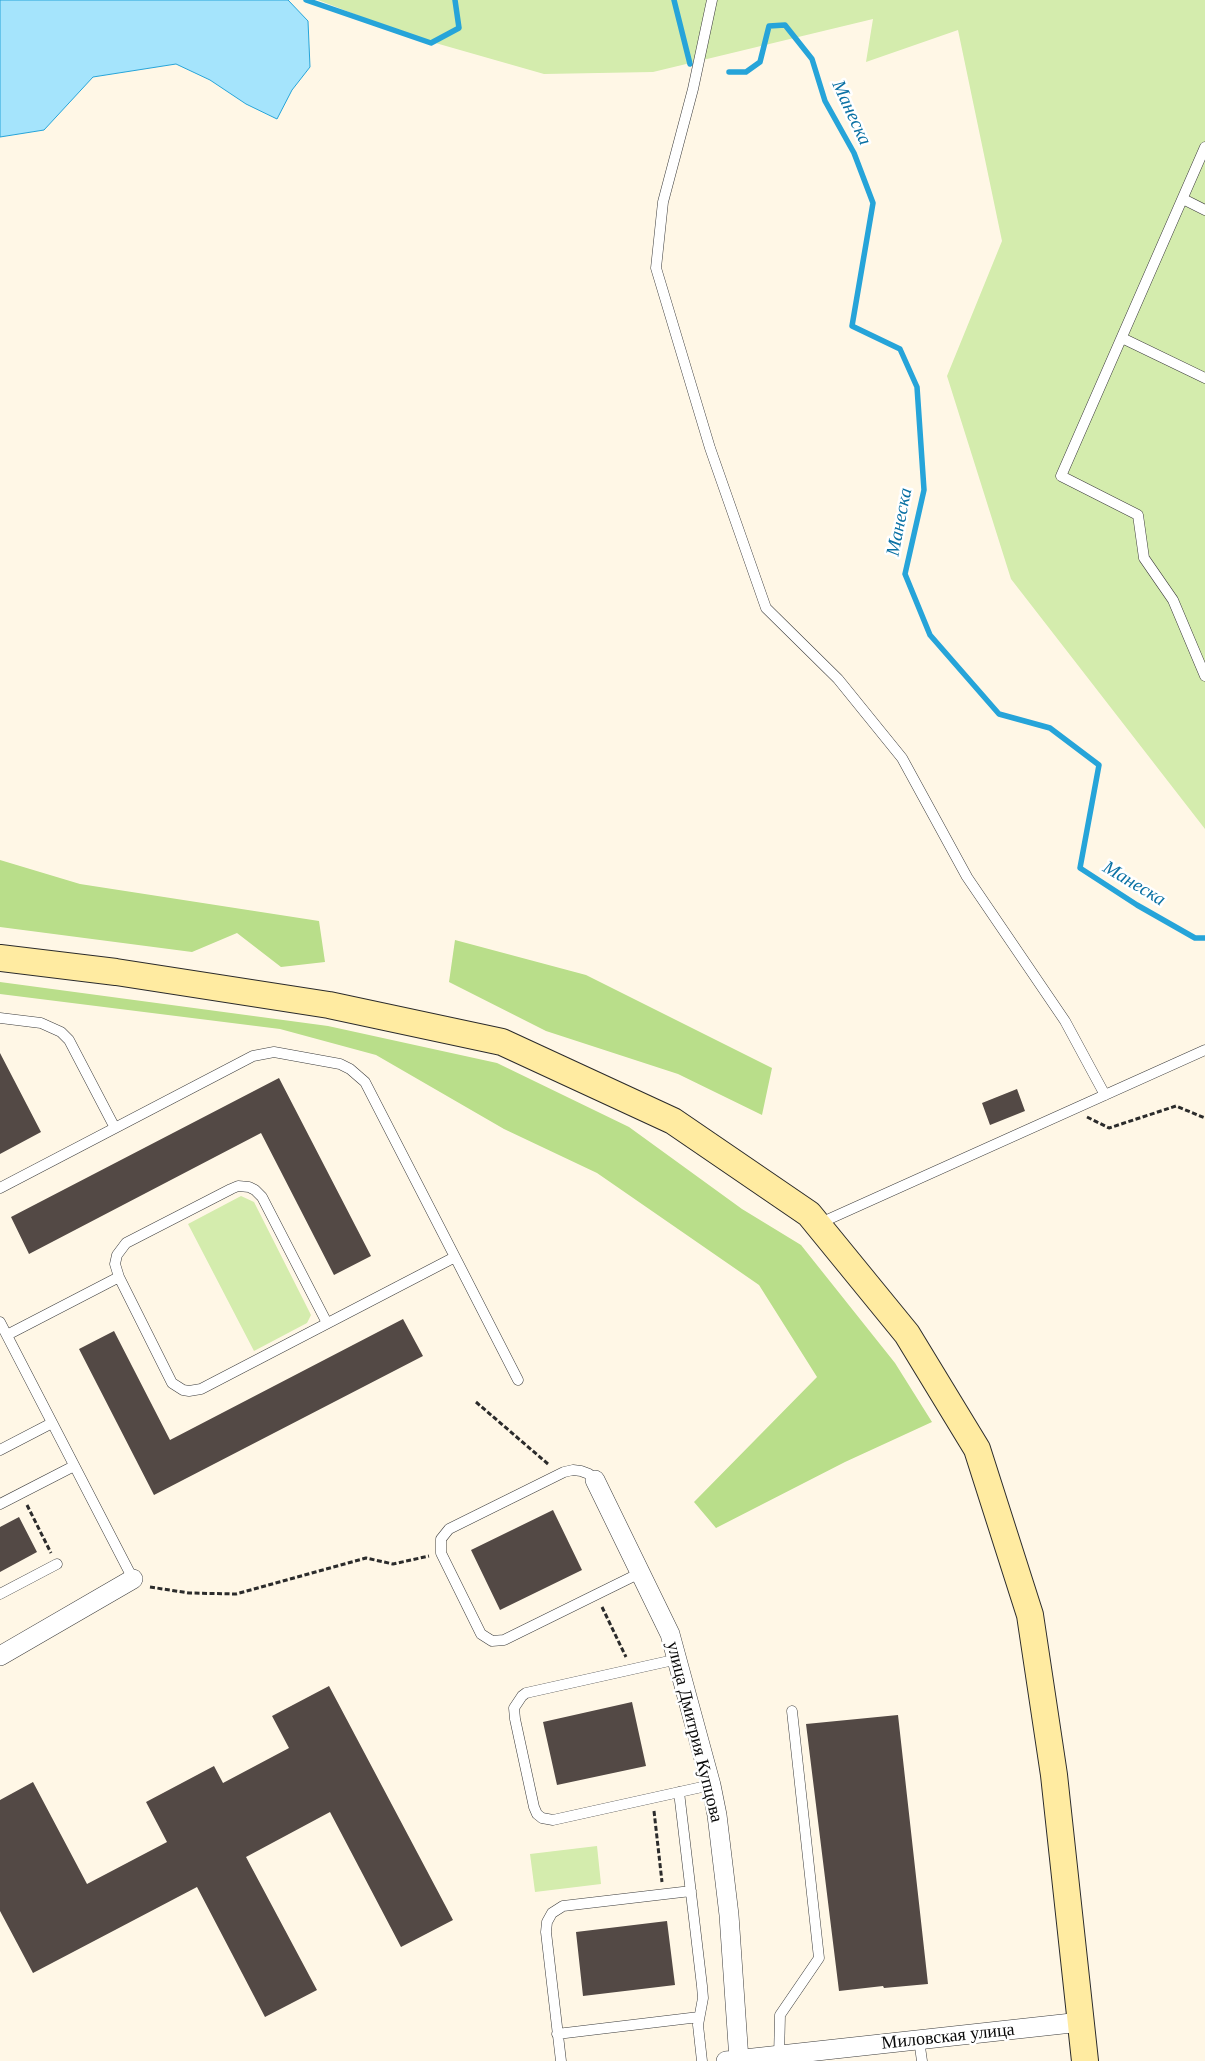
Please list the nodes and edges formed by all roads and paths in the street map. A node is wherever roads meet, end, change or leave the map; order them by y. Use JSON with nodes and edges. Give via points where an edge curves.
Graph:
{"nodes":[{"id":1,"x":712,"y":0,"type":"edge"},
{"id":2,"x":1205,"y":147,"type":"edge"},
{"id":3,"x":1183,"y":199,"type":"junction"},
{"id":4,"x":1205,"y":210,"type":"edge"},
{"id":5,"x":1122,"y":338,"type":"junction"},
{"id":6,"x":1205,"y":378,"type":"edge"},
{"id":7,"x":1205,"y":676,"type":"edge"},
{"id":8,"x":0,"y":958,"type":"edge"},
{"id":9,"x":0,"y":1018,"type":"edge"},
{"id":10,"x":1205,"y":1050,"type":"edge"},
{"id":11,"x":1105,"y":1095,"type":"junction"},
{"id":12,"x":1071,"y":1109,"type":"junction"},
{"id":13,"x":1205,"y":1118,"type":"edge"},
{"id":14,"x":115,"y":1128,"type":"junction"},
{"id":15,"x":0,"y":1188,"type":"edge"},
{"id":16,"x":817,"y":1225,"type":"junction"},
{"id":17,"x":455,"y":1257,"type":"junction"},
{"id":18,"x":119,"y":1277,"type":"junction"},
{"id":19,"x":0,"y":1322,"type":"edge"},
{"id":20,"x":327,"y":1323,"type":"junction"},
{"id":21,"x":7,"y":1335,"type":"junction"},
{"id":22,"x":518,"y":1380,"type":"dead end"},
{"id":23,"x":476,"y":1402,"type":"dead end"},
{"id":24,"x":52,"y":1423,"type":"junction"},
{"id":25,"x":0,"y":1450,"type":"edge"},
{"id":26,"x":74,"y":1466,"type":"junction"},
{"id":27,"x":560,"y":1474,"type":"junction"},
{"id":28,"x":595,"y":1480,"type":"joint"},
{"id":29,"x":21,"y":1493,"type":"junction"},
{"id":30,"x":0,"y":1504,"type":"edge"},
{"id":31,"x":441,"y":1553,"type":"junction"},
{"id":32,"x":57,"y":1564,"type":"joint"},
{"id":33,"x":640,"y":1573,"type":"junction"},
{"id":34,"x":133,"y":1579,"type":"junction"},
{"id":35,"x":0,"y":1594,"type":"edge"},
{"id":36,"x":596,"y":1595,"type":"junction"},
{"id":37,"x":0,"y":1656,"type":"edge"},
{"id":38,"x":678,"y":1659,"type":"junction"},
{"id":39,"x":632,"y":1669,"type":"junction"},
{"id":40,"x":792,"y":1711,"type":"dead end"},
{"id":41,"x":711,"y":1785,"type":"junction"},
{"id":42,"x":679,"y":1792,"type":"junction"},
{"id":43,"x":652,"y":1798,"type":"junction"},
{"id":44,"x":691,"y":1891,"type":"junction"},
{"id":45,"x":664,"y":1894,"type":"junction"},
{"id":46,"x":699,"y":2017,"type":"junction"},
{"id":47,"x":1081,"y":2022,"type":"junction"},
{"id":48,"x":558,"y":2034,"type":"junction"},
{"id":49,"x":919,"y":2040,"type":"junction"},
{"id":50,"x":779,"y":2058,"type":"edge"},
{"id":51,"x":732,"y":2060,"type":"edge"},
{"id":52,"x":561,"y":2061,"type":"edge"},
{"id":53,"x":702,"y":2061,"type":"edge"},
{"id":54,"x":922,"y":2061,"type":"edge"},
{"id":55,"x":1085,"y":2061,"type":"edge"}],
"edges":[{"from":1,"to":11,"type":"lane","via":[[693,90],[663,202],[656,268],[710,448],[766,608],[838,678],[902,758],[967,877],[1065,1021]]},
{"from":2,"to":3,"type":"lane"},
{"from":3,"to":4,"type":"lane"},
{"from":3,"to":5,"type":"lane"},
{"from":5,"to":6,"type":"lane"},
{"from":5,"to":7,"type":"lane","via":[[1061,476],[1138,515],[1144,558],[1172,600]]},
{"from":8,"to":16,"type":"main road","via":[[116,972],[329,1005],[502,1042],[674,1121],[809,1214]]},
{"from":9,"to":14,"type":"lane","via":[[42,1023],[61,1032],[69,1040]]},
{"from":10,"to":11,"type":"lane"},
{"from":11,"to":12,"type":"lane"},
{"from":12,"to":13,"type":"path","via":[[1109,1128],[1176,1106]]},
{"from":12,"to":16,"type":"lane"},
{"from":14,"to":15,"type":"lane"},
{"from":14,"to":17,"type":"lane","via":[[265,1052],[340,1064],[365,1082]]},
{"from":16,"to":47,"type":"main road","via":[[907,1334],[977,1449],[1030,1615],[1054,1775]]},
{"from":17,"to":20,"type":"lane"},
{"from":17,"to":22,"type":"lane"},
{"from":18,"to":20,"type":"lane","via":[[172,1382],[183,1390],[201,1388]]},
{"from":18,"to":20,"type":"lane","via":[[115,1264],[126,1243],[231,1189],[249,1187],[262,1197]]},
{"from":18,"to":21,"type":"lane"},
{"from":19,"to":21,"type":"lane"},
{"from":21,"to":24,"type":"lane"},
{"from":23,"to":27,"type":"path"},
{"from":24,"to":25,"type":"lane"},
{"from":24,"to":26,"type":"lane"},
{"from":26,"to":29,"type":"lane"},
{"from":26,"to":34,"type":"lane"},
{"from":27,"to":28,"type":"lane","via":[[581,1470]]},
{"from":27,"to":31,"type":"lane","via":[[449,1529],[441,1539]]},
{"from":28,"to":33,"type":"street","name":"улица Дмитрия Купцова"},
{"from":29,"to":30,"type":"lane"},
{"from":29,"to":32,"type":"path"},
{"from":31,"to":34,"type":"path","via":[[392,1564],[366,1558],[236,1594],[154,1589]]},
{"from":31,"to":36,"type":"lane","via":[[481,1634],[492,1640],[504,1640]]},
{"from":32,"to":35,"type":"lane"},
{"from":33,"to":36,"type":"lane"},
{"from":33,"to":38,"type":"street","name":"улица Дмитрия Купцова","via":[[670,1634]]},
{"from":34,"to":37,"type":"street"},
{"from":36,"to":39,"type":"path"},
{"from":38,"to":39,"type":"lane"},
{"from":38,"to":41,"type":"street","name":"улица Дмитрия Купцова"},
{"from":39,"to":43,"type":"lane","via":[[526,1692],[514,1708],[515,1719],[534,1807],[542,1818],[553,1820]]},
{"from":40,"to":50,"type":"lane","via":[[819,1958],[780,2015]]},
{"from":41,"to":42,"type":"lane"},
{"from":41,"to":51,"type":"street","name":"улица Дмитрия Купцова","via":[[729,1915]]},
{"from":42,"to":43,"type":"lane"},
{"from":42,"to":44,"type":"lane"},
{"from":43,"to":45,"type":"path"},
{"from":44,"to":45,"type":"lane"},
{"from":44,"to":46,"type":"lane","via":[[703,1992]]},
{"from":45,"to":48,"type":"lane","via":[[563,1906],[552,1913],[546,1932]]},
{"from":46,"to":48,"type":"lane"},
{"from":46,"to":53,"type":"lane"},
{"from":47,"to":49,"type":"street","name":"Миловская улица"},
{"from":47,"to":55,"type":"main road"},
{"from":48,"to":52,"type":"lane"},
{"from":49,"to":50,"type":"street","name":"Миловская улица"},
{"from":49,"to":54,"type":"lane"},
{"from":50,"to":51,"type":"street","name":"Миловская улица"}]}
